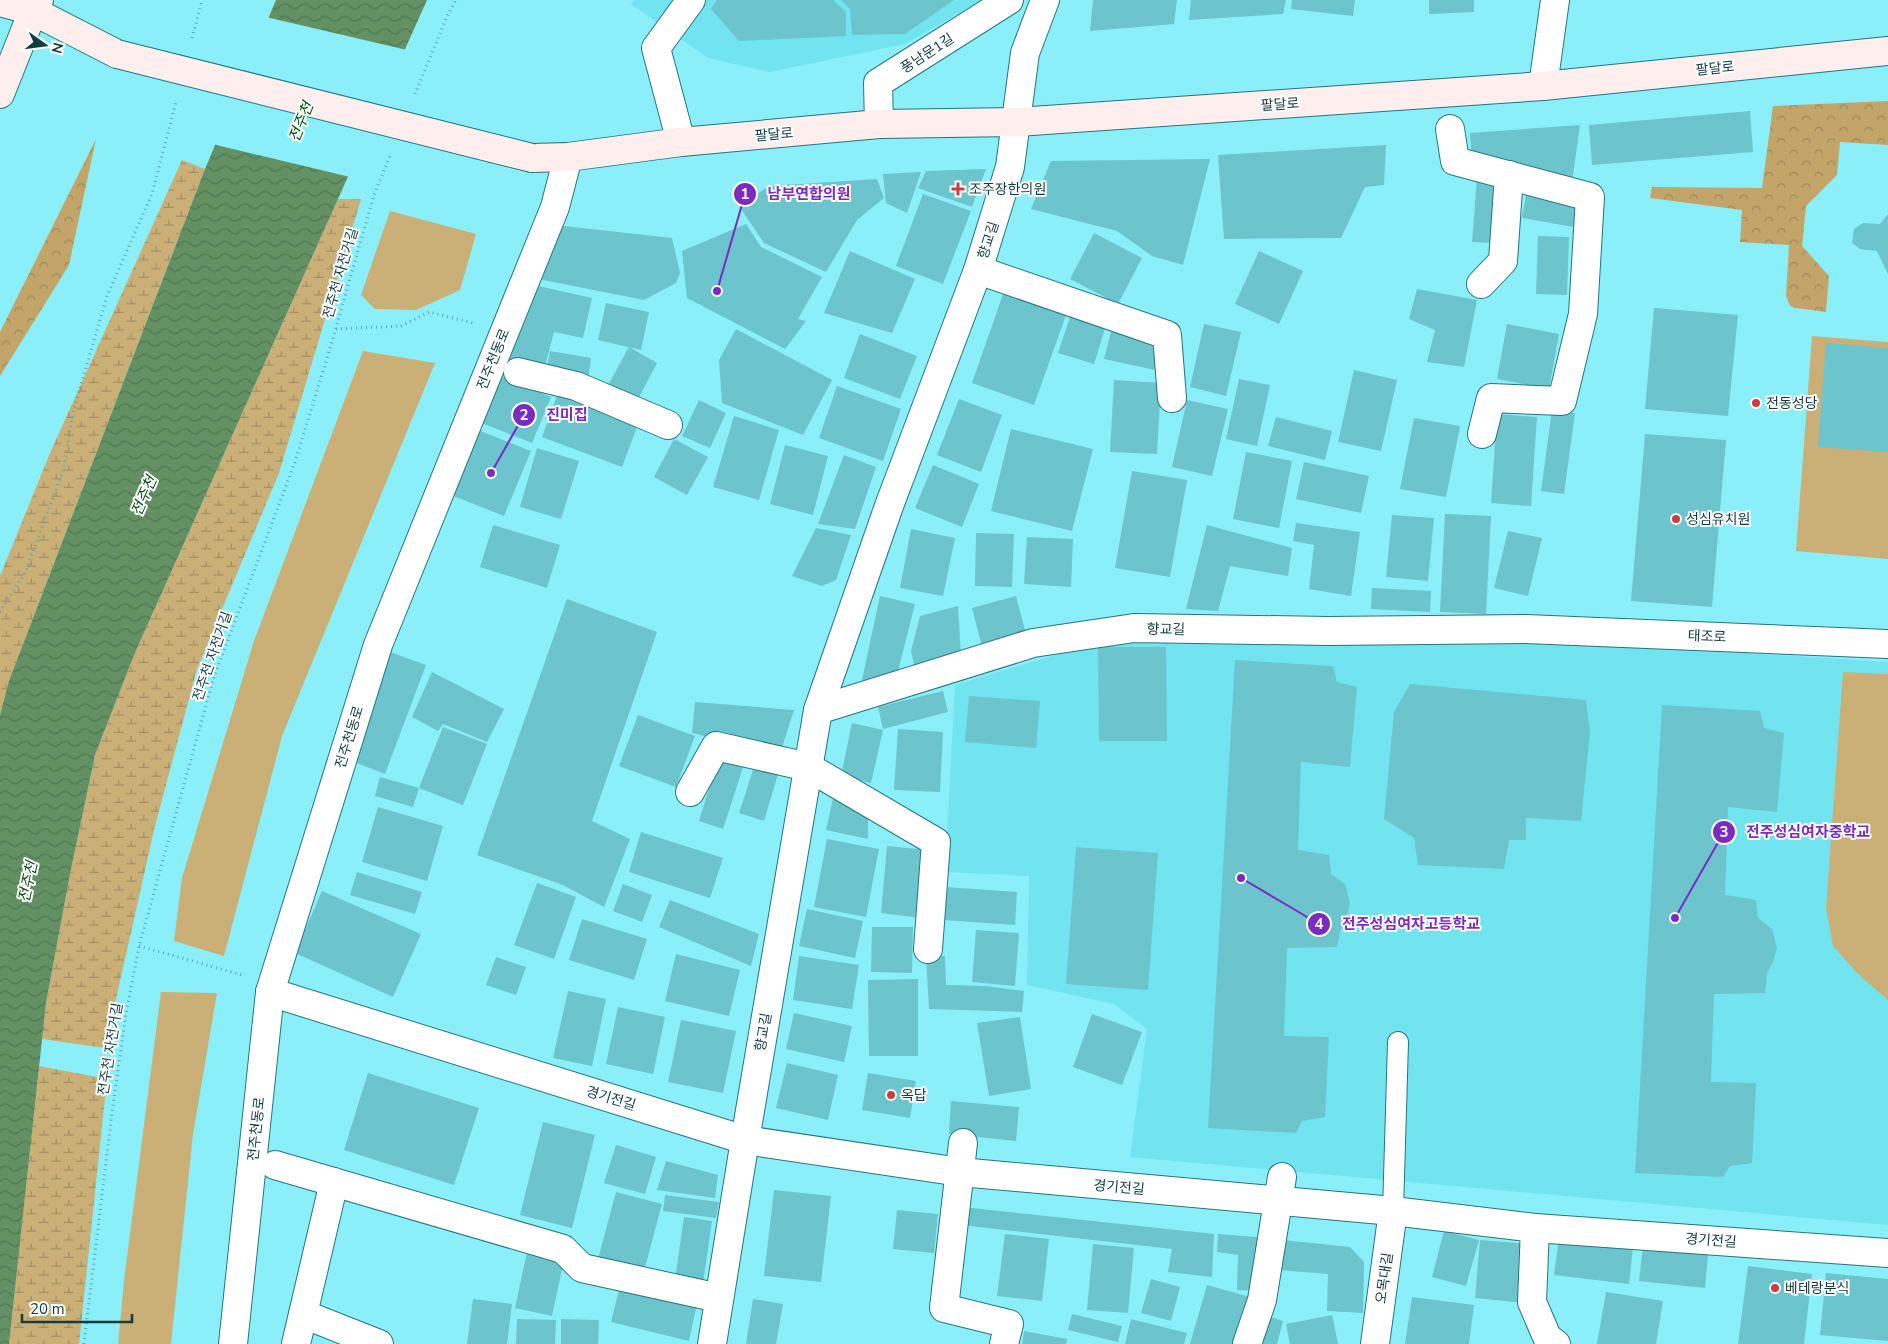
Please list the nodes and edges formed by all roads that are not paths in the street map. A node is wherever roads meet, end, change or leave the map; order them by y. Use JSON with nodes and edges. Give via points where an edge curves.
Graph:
{"nodes":[{"id":1,"x":690,"y":0,"type":"edge"},
{"id":2,"x":1009,"y":0,"type":"edge"},
{"id":3,"x":1045,"y":0,"type":"edge"},
{"id":4,"x":1555,"y":0,"type":"edge"},
{"id":5,"x":0,"y":2,"type":"edge"},
{"id":6,"x":36,"y":5,"type":"edge"},
{"id":7,"x":1888,"y":51,"type":"edge"},
{"id":8,"x":1543,"y":86,"type":"junction"},
{"id":9,"x":0,"y":94,"type":"edge"},
{"id":10,"x":1017,"y":122,"type":"junction"},
{"id":11,"x":879,"y":124,"type":"junction"},
{"id":12,"x":1450,"y":129,"type":"dead end"},
{"id":13,"x":681,"y":142,"type":"junction"},
{"id":14,"x":568,"y":157,"type":"junction"},
{"id":15,"x":1508,"y":175,"type":"junction"},
{"id":16,"x":978,"y":270,"type":"junction"},
{"id":17,"x":1481,"y":284,"type":"dead end"},
{"id":18,"x":518,"y":372,"type":"dead end"},
{"id":19,"x":1172,"y":398,"type":"dead end"},
{"id":20,"x":668,"y":425,"type":"dead end"},
{"id":21,"x":1482,"y":434,"type":"dead end"},
{"id":22,"x":1526,"y":629,"type":"joint"},
{"id":23,"x":1888,"y":644,"type":"edge"},
{"id":24,"x":818,"y":710,"type":"junction"},
{"id":25,"x":808,"y":767,"type":"junction"},
{"id":26,"x":690,"y":792,"type":"dead end"},
{"id":27,"x":928,"y":949,"type":"dead end"},
{"id":28,"x":270,"y":992,"type":"junction"},
{"id":29,"x":1398,"y":1042,"type":"dead end"},
{"id":30,"x":745,"y":1140,"type":"junction"},
{"id":31,"x":963,"y":1143,"type":"dead end"},
{"id":32,"x":275,"y":1165,"type":"dead end"},
{"id":33,"x":960,"y":1172,"type":"junction"},
{"id":34,"x":334,"y":1182,"type":"junction"},
{"id":35,"x":1280,"y":1190,"type":"junction"},
{"id":36,"x":1393,"y":1211,"type":"junction"},
{"id":37,"x":1535,"y":1228,"type":"junction"},
{"id":38,"x":1888,"y":1253,"type":"edge"},
{"id":39,"x":719,"y":1298,"type":"junction"},
{"id":40,"x":303,"y":1314,"type":"junction"},
{"id":41,"x":233,"y":1344,"type":"edge"},
{"id":42,"x":296,"y":1344,"type":"edge"},
{"id":43,"x":379,"y":1344,"type":"edge"},
{"id":44,"x":712,"y":1344,"type":"edge"},
{"id":45,"x":1004,"y":1344,"type":"edge"},
{"id":46,"x":1247,"y":1344,"type":"edge"},
{"id":47,"x":1375,"y":1344,"type":"edge"},
{"id":48,"x":1556,"y":1344,"type":"edge"}],
"edges":[{"from":1,"to":13,"type":"street","via":[[656,48]]},
{"from":2,"to":11,"type":"street","name":"풍남문1길","via":[[878,83]]},
{"from":3,"to":10,"type":"street","via":[[1024,53]]},
{"from":4,"to":8,"type":"street"},
{"from":5,"to":6,"type":"street"},
{"from":6,"to":9,"type":"street"},
{"from":6,"to":14,"type":"street","name":"팔달로","bridge":true,"via":[[117,54],[532,158]]},
{"from":7,"to":8,"type":"street","name":"팔달로"},
{"from":8,"to":10,"type":"street","name":"팔달로"},
{"from":10,"to":11,"type":"street","name":"팔달로"},
{"from":10,"to":16,"type":"street","name":"향교길","via":[[1010,167]]},
{"from":11,"to":13,"type":"street","name":"팔달로"},
{"from":12,"to":15,"type":"street","via":[[1455,161]]},
{"from":13,"to":14,"type":"street","name":"팔달로"},
{"from":14,"to":28,"type":"street","name":"전주천동로","via":[[554,207],[378,645]]},
{"from":15,"to":17,"type":"street","via":[[1503,261]]},
{"from":15,"to":21,"type":"street","via":[[1590,197],[1583,314],[1562,401],[1492,398]]},
{"from":16,"to":19,"type":"street","name":"향교길","via":[[1167,334]]},
{"from":16,"to":24,"type":"street","name":"향교길","via":[[889,506]]},
{"from":18,"to":20,"type":"street","name":"전주천동로","via":[[576,386]]},
{"from":22,"to":23,"type":"street","name":"태조로"},
{"from":22,"to":24,"type":"street","name":"향교길","via":[[1319,631],[1134,628],[1033,643]]},
{"from":24,"to":25,"type":"street","name":"향교길"},
{"from":25,"to":26,"type":"street","via":[[716,746]]},
{"from":25,"to":27,"type":"street","via":[[936,842]]},
{"from":25,"to":30,"type":"street","name":"향교길"},
{"from":28,"to":30,"type":"street","name":"경기전길"},
{"from":28,"to":41,"type":"street","name":"전주천동로"},
{"from":29,"to":36,"type":"lane"},
{"from":30,"to":33,"type":"street","name":"경기전길"},
{"from":30,"to":39,"type":"street","name":"향교길"},
{"from":31,"to":33,"type":"street"},
{"from":32,"to":34,"type":"street","name":"전주천동로"},
{"from":33,"to":35,"type":"street","name":"경기전길"},
{"from":33,"to":45,"type":"street","via":[[944,1308],[1009,1324]]},
{"from":34,"to":39,"type":"street","name":"전주천동로","via":[[563,1250],[582,1268]]},
{"from":34,"to":40,"type":"street"},
{"from":35,"to":36,"type":"street","name":"경기전길"},
{"from":35,"to":46,"type":"street","via":[[1262,1300]]},
{"from":36,"to":37,"type":"street","name":"경기전길"},
{"from":36,"to":47,"type":"street","name":"오목대길"},
{"from":37,"to":38,"type":"street","name":"경기전길"},
{"from":37,"to":48,"type":"street","via":[[1532,1302],[1547,1337]]},
{"from":39,"to":44,"type":"street","name":"향교길"},
{"from":40,"to":42,"type":"street"},
{"from":40,"to":43,"type":"street"}]}
